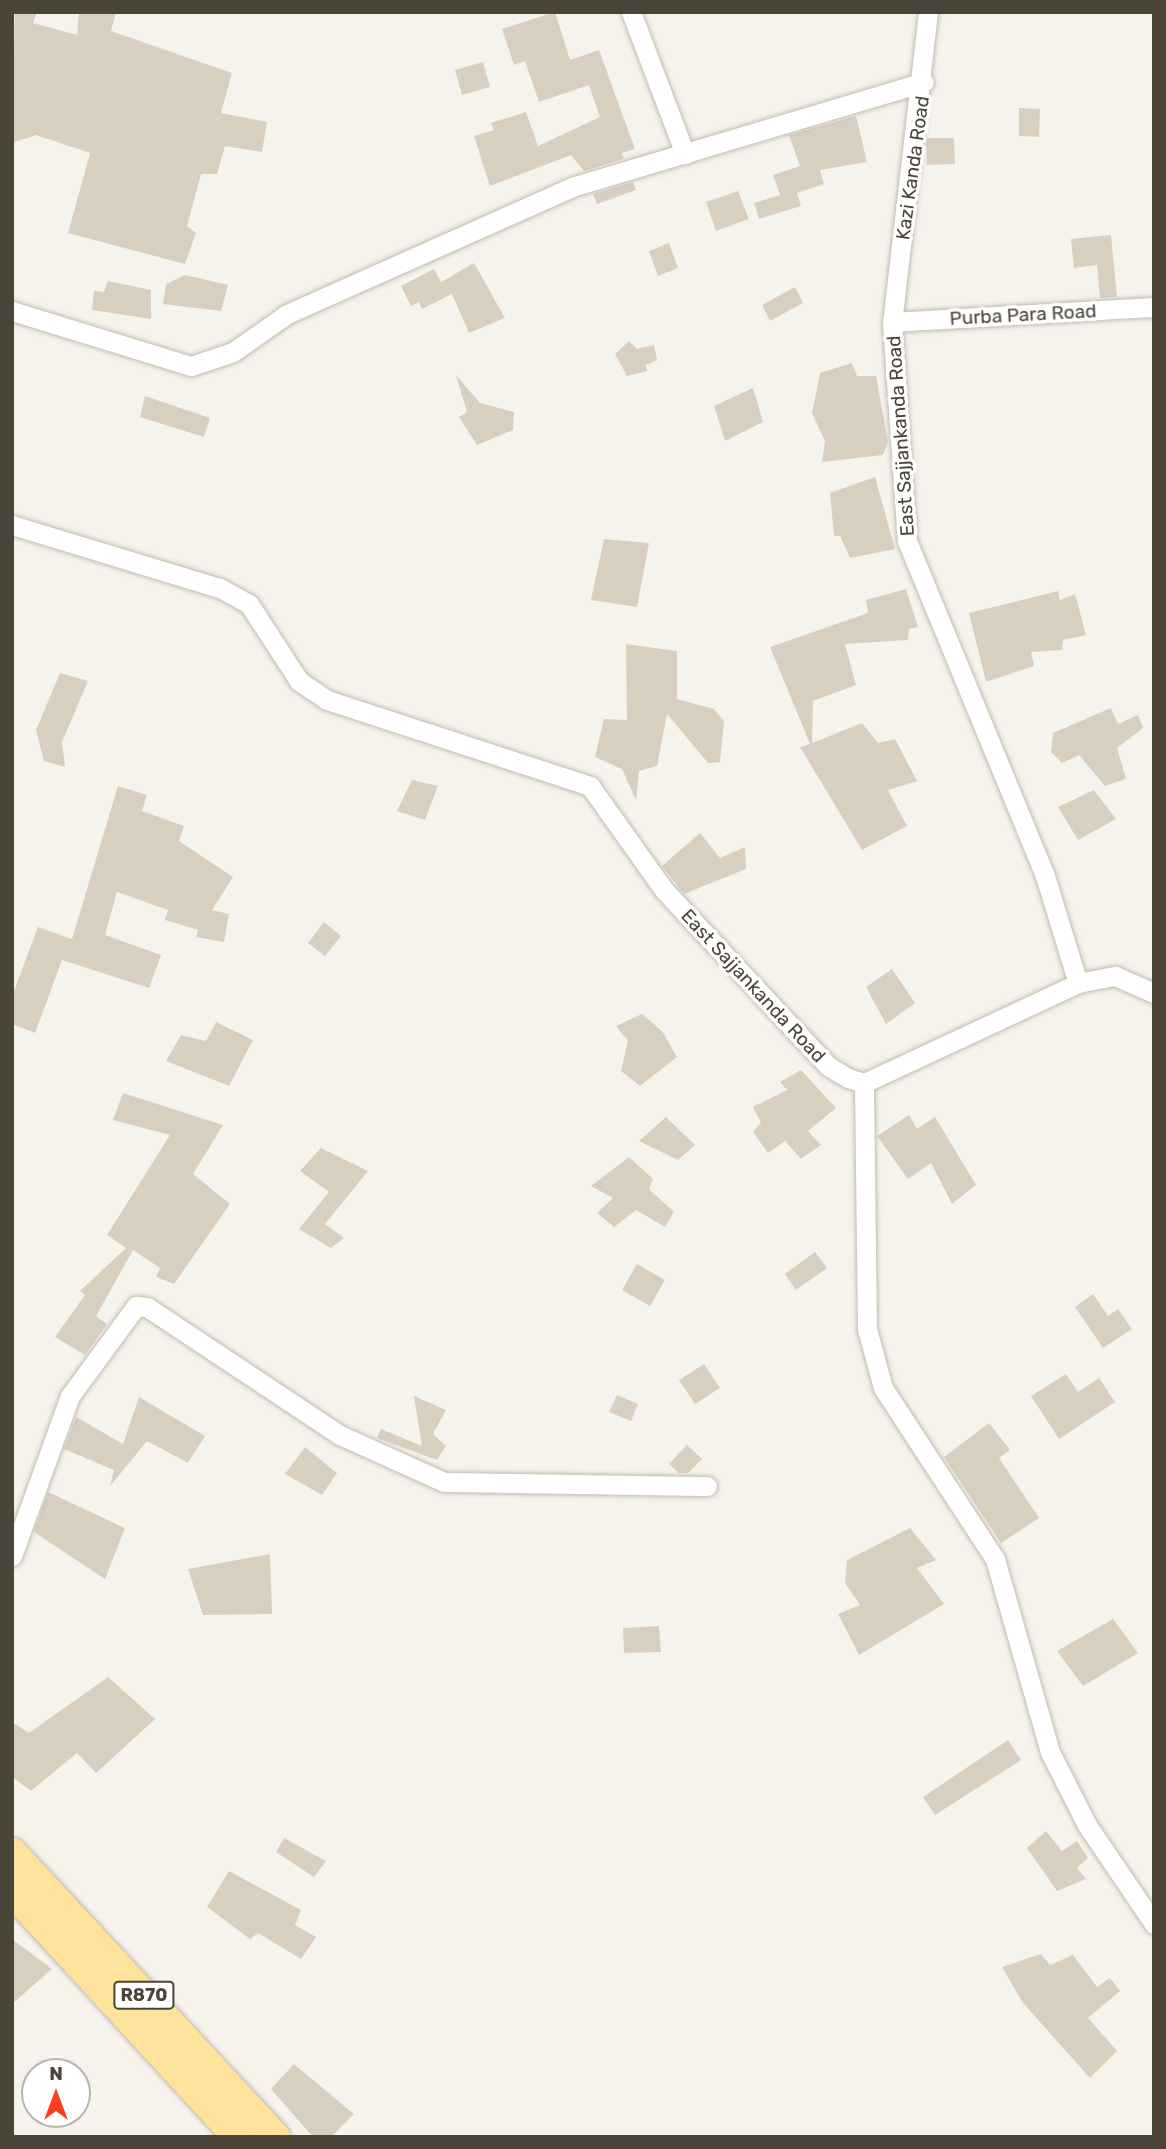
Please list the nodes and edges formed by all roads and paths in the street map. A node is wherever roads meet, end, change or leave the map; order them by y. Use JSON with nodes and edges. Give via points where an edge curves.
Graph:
{"nodes":[{"id":1,"x":631,"y":12,"type":"edge"},
{"id":2,"x":928,"y":12,"type":"edge"},
{"id":3,"x":924,"y":82,"type":"junction"},
{"id":4,"x":685,"y":154,"type":"junction"},
{"id":5,"x":1154,"y":307,"type":"edge"},
{"id":6,"x":12,"y":311,"type":"edge"},
{"id":7,"x":892,"y":322,"type":"junction"},
{"id":8,"x":12,"y":525,"type":"edge"},
{"id":9,"x":1078,"y":983,"type":"junction"},
{"id":10,"x":1154,"y":993,"type":"edge"},
{"id":11,"x":864,"y":1083,"type":"junction"},
{"id":12,"x":707,"y":1486,"type":"dead end"},
{"id":13,"x":12,"y":1556,"type":"edge"},
{"id":14,"x":12,"y":1853,"type":"edge"},
{"id":15,"x":12,"y":1891,"type":"edge"},
{"id":16,"x":1154,"y":1924,"type":"edge"},
{"id":17,"x":238,"y":2137,"type":"edge"},
{"id":18,"x":275,"y":2137,"type":"edge"}],
"edges":[{"from":1,"to":4,"type":"street"},
{"from":2,"to":3,"type":"street","name":"Kazi Kanda Road"},
{"from":3,"to":4,"type":"street"},
{"from":3,"to":7,"type":"street","name":"Kazi Kanda Road"},
{"from":4,"to":6,"type":"street","via":[[572,187],[457,235],[287,314],[233,352],[191,366]]},
{"from":5,"to":7,"type":"street","name":"Purba Para Road"},
{"from":7,"to":9,"type":"street","name":"East Sajjankanda Road","via":[[907,541],[1045,876]]},
{"from":8,"to":11,"type":"street","name":"East Sajjankanda Road","via":[[220,589],[249,604],[299,681],[327,700],[590,786],[664,890],[723,957],[828,1066]]},
{"from":9,"to":10,"type":"street","via":[[1115,976]]},
{"from":9,"to":11,"type":"street"},
{"from":11,"to":16,"type":"street","via":[[867,1329],[876,1368],[995,1559],[1050,1752],[1087,1825]]},
{"from":12,"to":13,"type":"street","via":[[444,1482],[340,1435],[147,1307],[136,1306],[71,1396]]},
{"from":14,"to":18,"type":"main road","number":"R870"},
{"from":15,"to":17,"type":"main road","number":"R870"}]}
